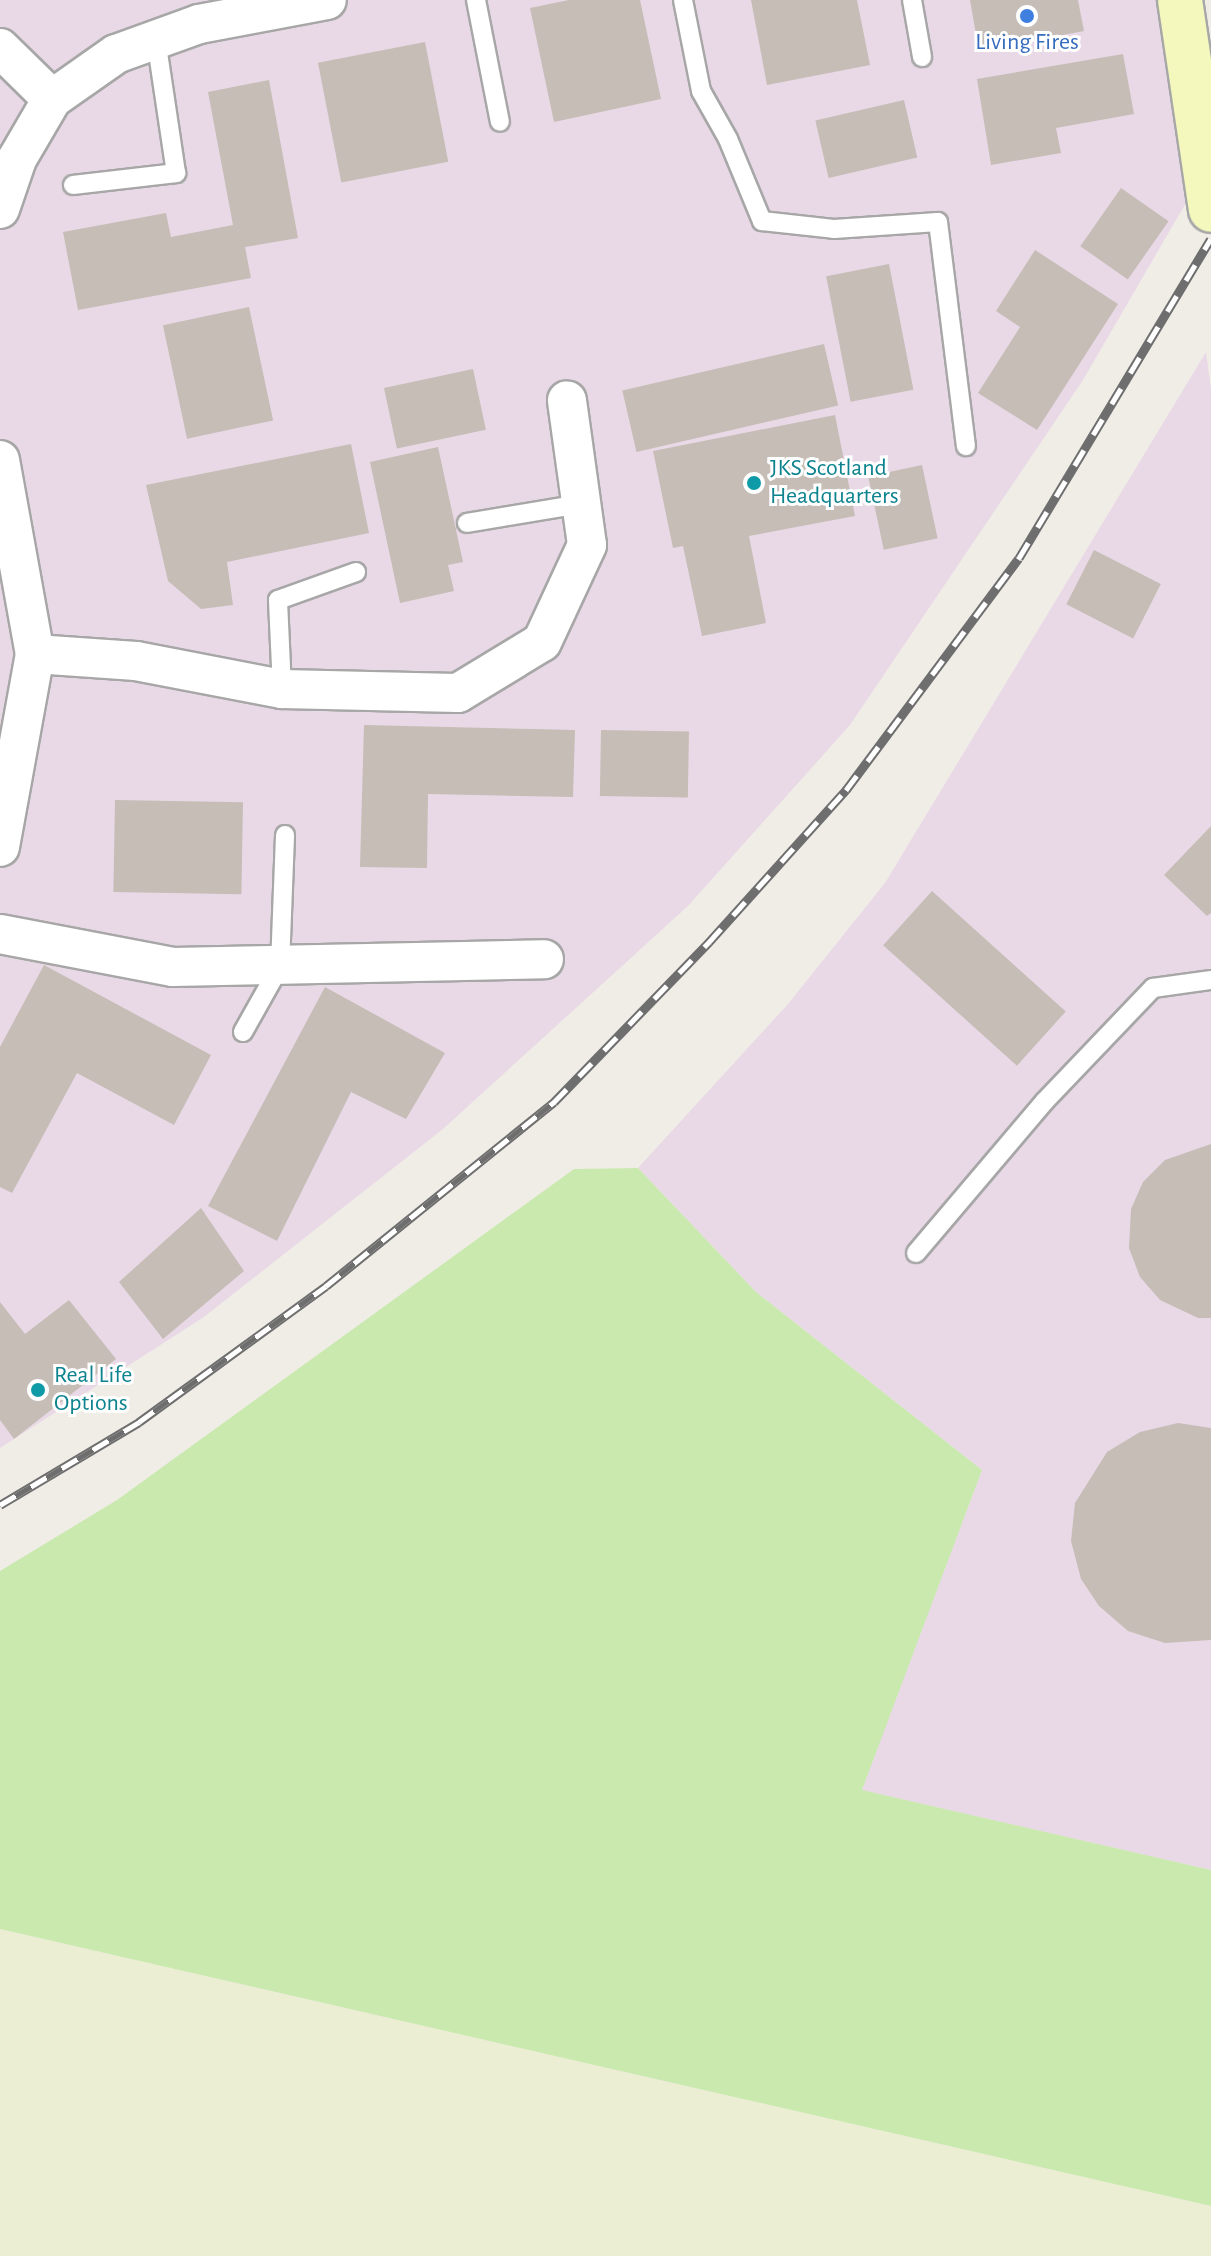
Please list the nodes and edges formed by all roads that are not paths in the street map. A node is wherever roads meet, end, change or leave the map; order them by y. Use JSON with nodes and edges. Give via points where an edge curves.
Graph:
{"nodes":[{"id":1,"x":327,"y":0,"type":"edge"},
{"id":2,"x":476,"y":0,"type":"edge"},
{"id":3,"x":683,"y":0,"type":"edge"},
{"id":4,"x":912,"y":0,"type":"edge"},
{"id":5,"x":1180,"y":0,"type":"edge"},
{"id":6,"x":156,"y":39,"type":"junction"},
{"id":7,"x":0,"y":48,"type":"edge"},
{"id":8,"x":922,"y":57,"type":"dead end"},
{"id":9,"x":52,"y":99,"type":"junction"},
{"id":10,"x":500,"y":122,"type":"dead end"},
{"id":11,"x":73,"y":185,"type":"dead end"},
{"id":12,"x":0,"y":209,"type":"edge"},
{"id":13,"x":1211,"y":210,"type":"edge"},
{"id":14,"x":567,"y":400,"type":"dead end"},
{"id":15,"x":966,"y":446,"type":"dead end"},
{"id":16,"x":0,"y":460,"type":"edge"},
{"id":17,"x":581,"y":504,"type":"junction"},
{"id":18,"x":467,"y":523,"type":"dead end"},
{"id":19,"x":356,"y":572,"type":"dead end"},
{"id":20,"x":35,"y":654,"type":"junction"},
{"id":21,"x":282,"y":689,"type":"junction"},
{"id":22,"x":285,"y":835,"type":"dead end"},
{"id":23,"x":0,"y":847,"type":"edge"},
{"id":24,"x":0,"y":934,"type":"edge"},
{"id":25,"x":544,"y":959,"type":"dead end"},
{"id":26,"x":280,"y":966,"type":"junction"},
{"id":27,"x":1211,"y":980,"type":"edge"},
{"id":28,"x":243,"y":1032,"type":"dead end"},
{"id":29,"x":916,"y":1253,"type":"dead end"}],
"edges":[{"from":1,"to":6,"type":"street","via":[[199,24]]},
{"from":2,"to":10,"type":"lane"},
{"from":3,"to":15,"type":"lane","via":[[701,91],[728,139],[762,221],[834,229],[938,222]]},
{"from":4,"to":8,"type":"lane"},
{"from":5,"to":13,"type":"street"},
{"from":6,"to":9,"type":"street","via":[[116,54]]},
{"from":6,"to":11,"type":"lane","via":[[176,173]]},
{"from":7,"to":9,"type":"street"},
{"from":9,"to":12,"type":"street","via":[[17,159]]},
{"from":14,"to":17,"type":"street"},
{"from":16,"to":20,"type":"street"},
{"from":17,"to":18,"type":"lane"},
{"from":17,"to":21,"type":"street","via":[[587,545],[542,642],[458,693]]},
{"from":19,"to":21,"type":"lane","via":[[278,600]]},
{"from":20,"to":21,"type":"street","via":[[136,661]]},
{"from":20,"to":23,"type":"street"},
{"from":22,"to":26,"type":"lane"},
{"from":24,"to":26,"type":"street","via":[[173,967]]},
{"from":25,"to":26,"type":"street"},
{"from":26,"to":28,"type":"lane"},
{"from":27,"to":29,"type":"lane","via":[[1153,988],[1044,1102]]}]}
